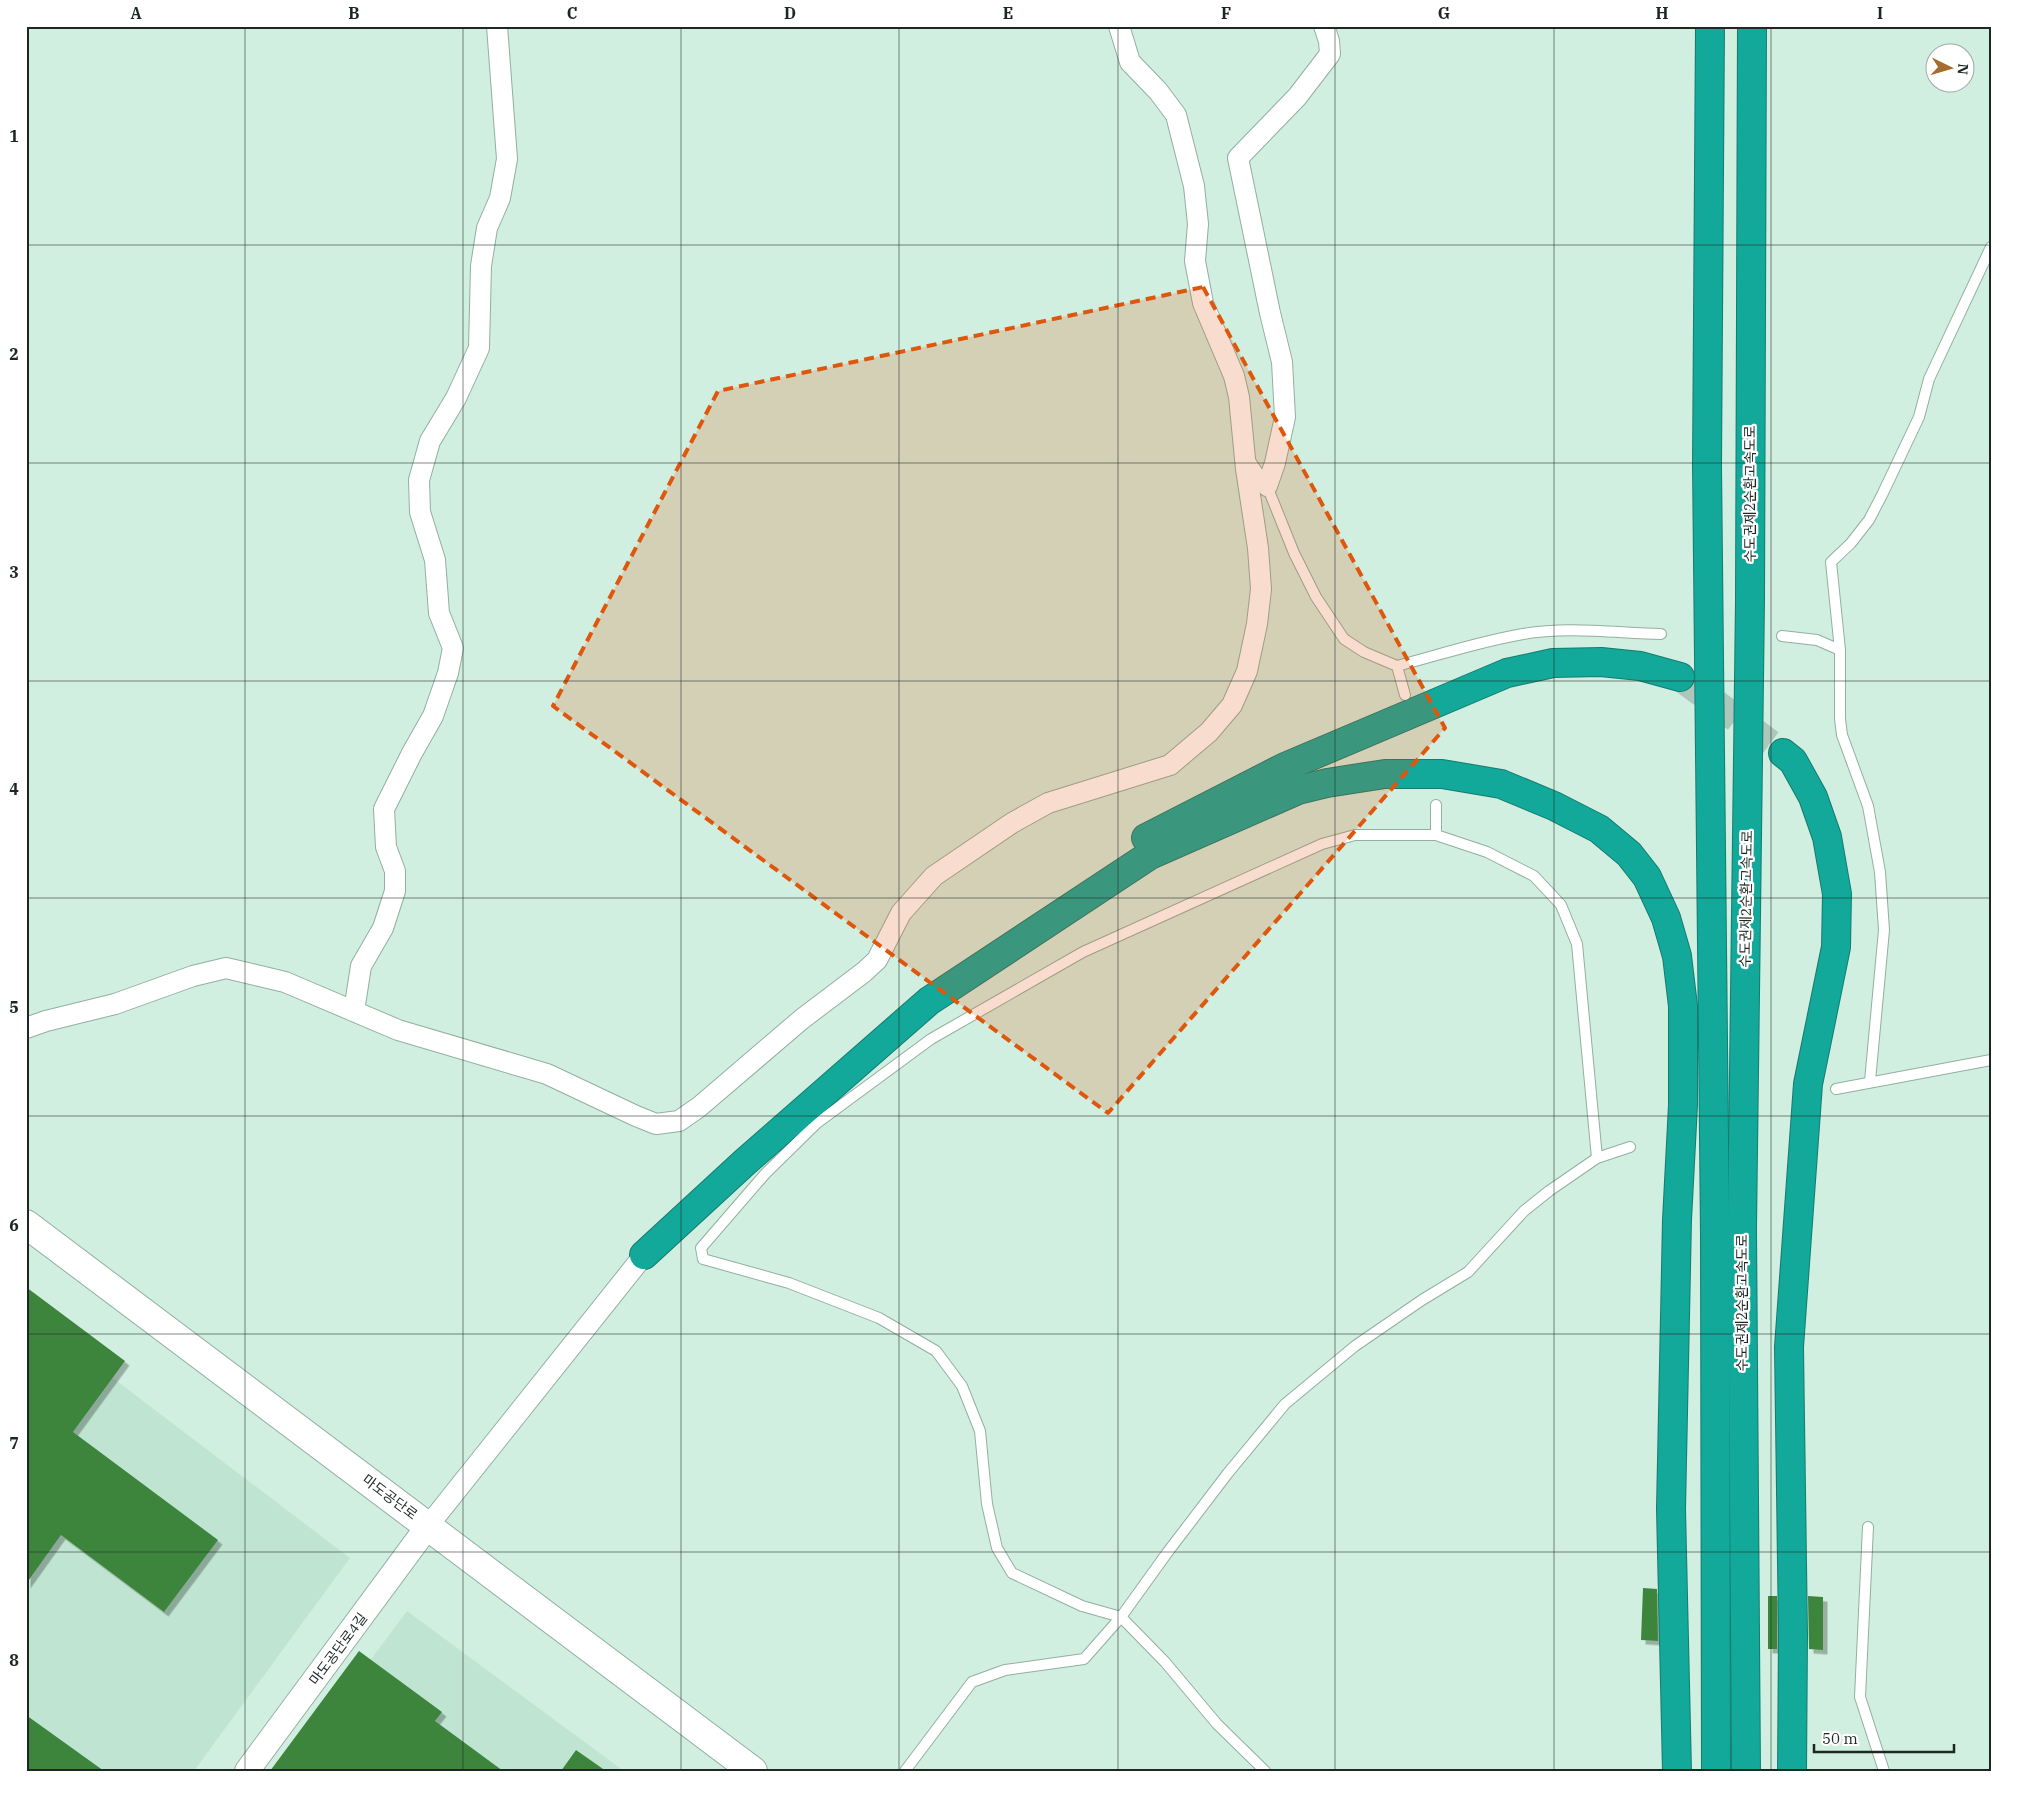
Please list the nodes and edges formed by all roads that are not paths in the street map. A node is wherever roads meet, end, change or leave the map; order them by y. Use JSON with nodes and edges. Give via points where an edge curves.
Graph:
{"nodes":[{"id":1,"x":497,"y":26,"type":"edge"},
{"id":2,"x":1119,"y":26,"type":"edge"},
{"id":3,"x":1324,"y":26,"type":"edge"},
{"id":4,"x":1710,"y":26,"type":"edge"},
{"id":5,"x":1752,"y":26,"type":"edge"},
{"id":6,"x":1991,"y":246,"type":"edge"},
{"id":7,"x":1244,"y":452,"type":"junction"},
{"id":8,"x":1268,"y":486,"type":"junction"},
{"id":9,"x":1661,"y":634,"type":"dead end"},
{"id":10,"x":1782,"y":636,"type":"dead end"},
{"id":11,"x":1840,"y":650,"type":"junction"},
{"id":12,"x":1397,"y":666,"type":"junction"},
{"id":13,"x":1680,"y":677,"type":"tunnel mouth"},
{"id":14,"x":1405,"y":695,"type":"dead end"},
{"id":15,"x":1783,"y":753,"type":"tunnel mouth"},
{"id":16,"x":1436,"y":805,"type":"dead end"},
{"id":17,"x":1436,"y":835,"type":"junction"},
{"id":18,"x":354,"y":1011,"type":"junction"},
{"id":19,"x":26,"y":1028,"type":"edge"},
{"id":20,"x":1991,"y":1060,"type":"edge"},
{"id":21,"x":1870,"y":1081,"type":"junction"},
{"id":22,"x":1836,"y":1089,"type":"dead end"},
{"id":23,"x":1630,"y":1147,"type":"dead end"},
{"id":24,"x":1597,"y":1158,"type":"junction"},
{"id":25,"x":26,"y":1224,"type":"edge"},
{"id":26,"x":644,"y":1255,"type":"junction"},
{"id":27,"x":428,"y":1526,"type":"junction"},
{"id":28,"x":1868,"y":1527,"type":"dead end"},
{"id":29,"x":1121,"y":1617,"type":"junction"},
{"id":30,"x":247,"y":1771,"type":"edge"},
{"id":31,"x":753,"y":1771,"type":"edge"},
{"id":32,"x":905,"y":1771,"type":"edge"},
{"id":33,"x":1265,"y":1771,"type":"edge"},
{"id":34,"x":1677,"y":1771,"type":"edge"},
{"id":35,"x":1716,"y":1771,"type":"edge"},
{"id":36,"x":1746,"y":1771,"type":"edge"},
{"id":37,"x":1792,"y":1771,"type":"edge"},
{"id":38,"x":1884,"y":1771,"type":"edge"}],
"edges":[{"from":1,"to":18,"type":"street","via":[[506,160],[500,198],[487,228],[481,266],[479,348],[456,398],[430,441],[419,480],[420,512],[435,560],[439,613],[453,648],[433,716],[384,809],[386,847],[396,871],[395,891],[383,928],[361,966]]},
{"from":2,"to":7,"type":"street","via":[[1130,62],[1158,91],[1176,116],[1184,143],[1194,186],[1198,224],[1195,261],[1203,303],[1234,376]]},
{"from":3,"to":8,"type":"street","via":[[1330,54],[1297,96],[1238,158],[1282,362],[1285,417]]},
{"from":4,"to":35,"type":"highway","name":"수도권제2순환고속도로","via":[[1707,465],[1715,1233]]},
{"from":5,"to":36,"type":"highway","name":"수도권제2순환고속도로","via":[[1750,601],[1742,1229]]},
{"from":6,"to":11,"type":"lane","via":[[1933,371],[1919,417],[1882,496],[1869,520],[1831,562]]},
{"from":7,"to":8,"type":"lane"},
{"from":7,"to":18,"type":"street","via":[[1261,589],[1247,671],[1232,705],[1209,732],[1170,765],[1048,802],[934,876],[901,913],[877,960],[680,1121],[656,1124],[547,1074],[398,1030]]},
{"from":8,"to":12,"type":"lane","via":[[1316,597],[1344,639],[1364,652]]},
{"from":9,"to":12,"type":"lane","via":[[1565,631],[1524,634]]},
{"from":10,"to":11,"type":"lane","via":[[1817,640]]},
{"from":11,"to":21,"type":"lane","via":[[1842,735],[1868,806],[1880,872],[1884,930]]},
{"from":12,"to":14,"type":"lane"},
{"from":13,"to":26,"type":"highway","via":[[1640,666],[1601,662],[1552,662],[1507,672],[1285,767],[1130,846],[912,991],[735,1147]]},
{"from":15,"to":37,"type":"highway","via":[[1794,761],[1813,797],[1827,837],[1837,894],[1836,947],[1808,1084],[1789,1347]]},
{"from":16,"to":17,"type":"lane"},
{"from":17,"to":24,"type":"lane","via":[[1487,852],[1534,876],[1561,905],[1577,944]]},
{"from":17,"to":29,"type":"lane","via":[[1355,835],[1322,844],[1083,952],[931,1039],[818,1123],[765,1174],[702,1248],[703,1259],[789,1283],[870,1315],[936,1351],[962,1386],[980,1431],[987,1504],[997,1548],[1012,1573],[1082,1606]]},
{"from":18,"to":19,"type":"street","via":[[285,982],[226,968],[193,976],[115,1004]]},
{"from":20,"to":21,"type":"lane"},
{"from":21,"to":22,"type":"lane"},
{"from":23,"to":24,"type":"lane"},
{"from":24,"to":29,"type":"lane","via":[[1524,1211],[1468,1272],[1355,1346],[1285,1404],[1228,1473]]},
{"from":25,"to":27,"type":"main road","name":"마도공단로"},
{"from":26,"to":27,"type":"street"},
{"from":26,"to":34,"type":"highway","via":[[929,1000],[1150,855],[1298,790],[1385,774],[1442,774],[1501,784],[1554,806],[1599,829],[1629,854],[1647,877],[1666,918],[1677,956],[1683,1006],[1672,1481]]},
{"from":27,"to":30,"type":"street","name":"마도공단로4길"},
{"from":27,"to":31,"type":"main road","name":"마도공단로"},
{"from":28,"to":38,"type":"lane","via":[[1860,1697]]},
{"from":29,"to":32,"type":"lane","via":[[1084,1660],[1005,1670],[972,1682]]},
{"from":29,"to":33,"type":"lane","via":[[1165,1662],[1217,1724]]}]}
